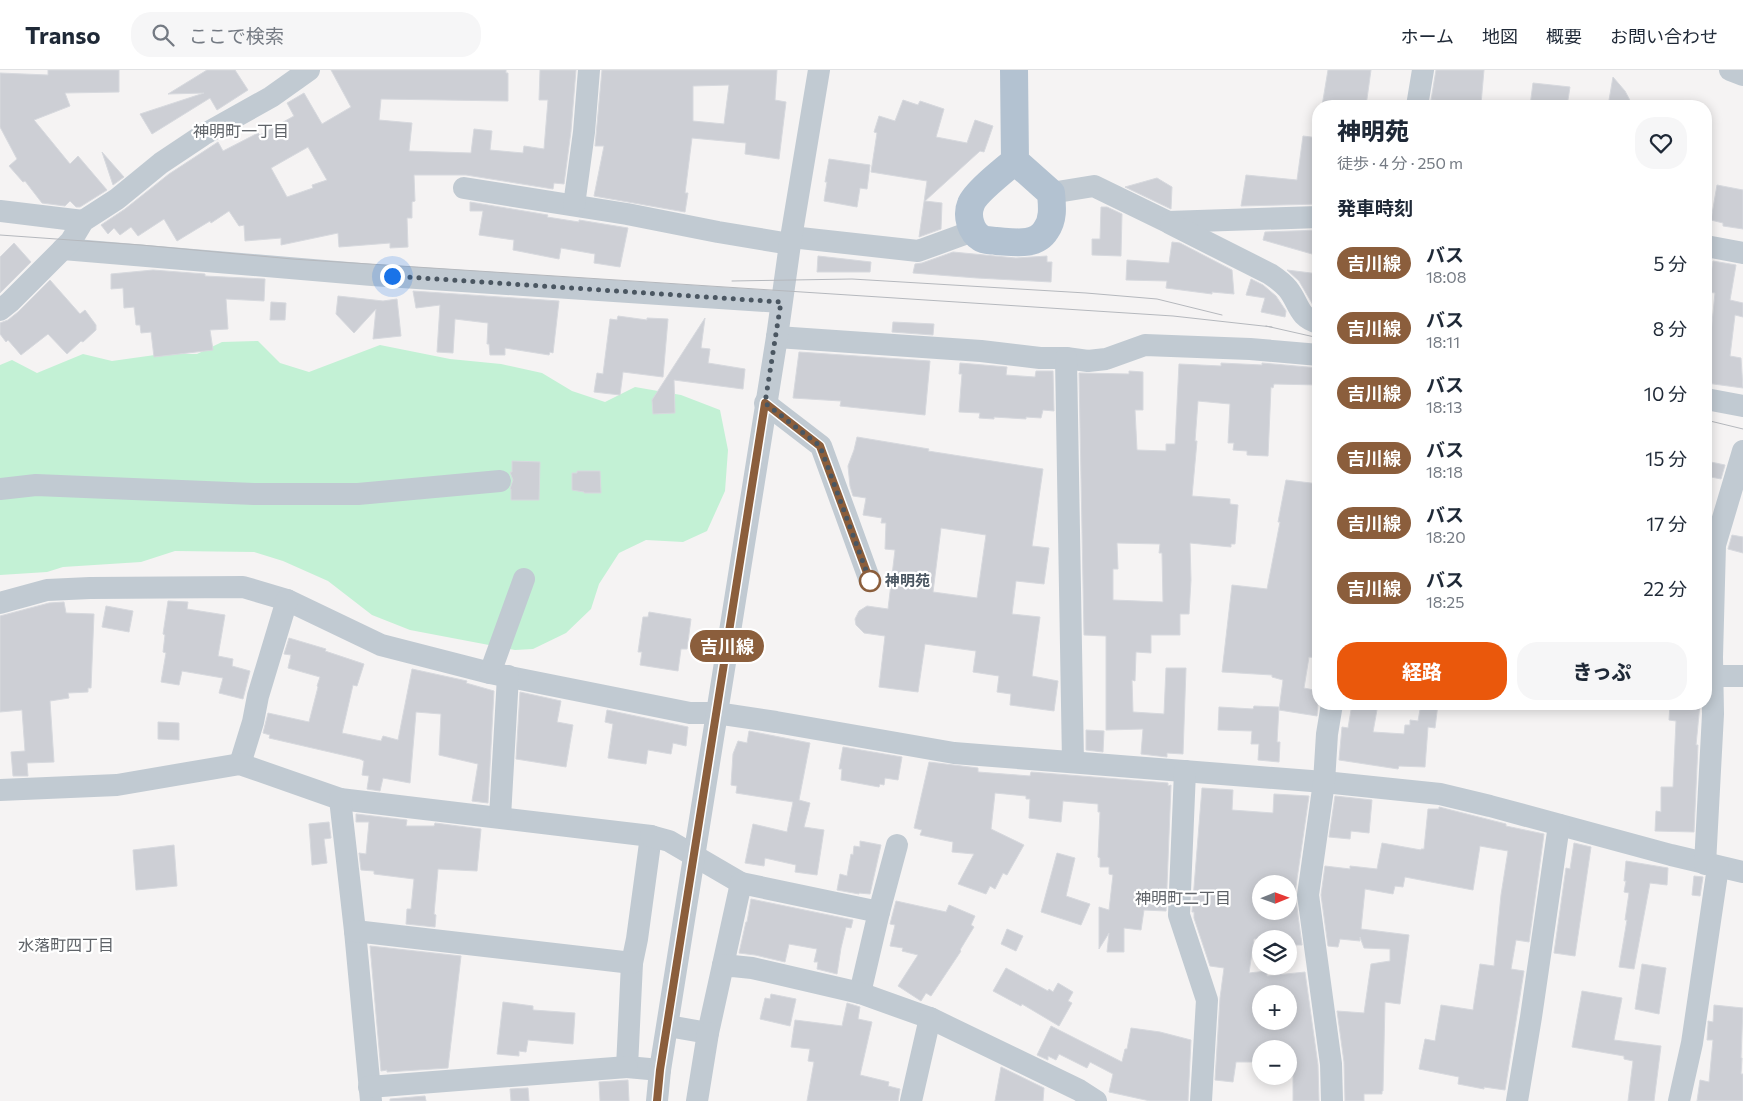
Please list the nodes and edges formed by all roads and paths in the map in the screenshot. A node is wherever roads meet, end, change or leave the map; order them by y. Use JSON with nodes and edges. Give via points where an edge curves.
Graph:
{"nodes":[{"id":1,"x":309,"y":70,"type":"edge"},
{"id":2,"x":589,"y":70,"type":"edge"},
{"id":3,"x":820,"y":70,"type":"edge"},
{"id":4,"x":1014,"y":70,"type":"edge"},
{"id":5,"x":1422,"y":70,"type":"edge"},
{"id":6,"x":1730,"y":70,"type":"edge"},
{"id":7,"x":1743,"y":75,"type":"edge"},
{"id":8,"x":1418,"y":100,"type":"edge"},
{"id":9,"x":1015,"y":161,"type":"junction"},
{"id":10,"x":464,"y":188,"type":"dead end"},
{"id":11,"x":1051,"y":193,"type":"junction"},
{"id":12,"x":574,"y":205,"type":"junction"},
{"id":13,"x":0,"y":211,"type":"edge"},
{"id":14,"x":1312,"y":217,"type":"edge"},
{"id":15,"x":83,"y":221,"type":"junction"},
{"id":16,"x":1168,"y":222,"type":"junction"},
{"id":17,"x":973,"y":231,"type":"junction"},
{"id":18,"x":790,"y":241,"type":"junction"},
{"id":19,"x":1712,"y":247,"type":"edge"},
{"id":20,"x":63,"y":249,"type":"junction"},
{"id":21,"x":1743,"y":253,"type":"edge"},
{"id":22,"x":781,"y":302,"type":"junction"},
{"id":23,"x":0,"y":310,"type":"edge"},
{"id":24,"x":1312,"y":320,"type":"edge"},
{"id":25,"x":777,"y":337,"type":"junction"},
{"id":26,"x":1312,"y":355,"type":"edge"},
{"id":27,"x":1066,"y":358,"type":"junction"},
{"id":28,"x":1712,"y":400,"type":"edge"},
{"id":29,"x":765,"y":403,"type":"junction"},
{"id":30,"x":1743,"y":406,"type":"edge"},
{"id":31,"x":1743,"y":451,"type":"edge"},
{"id":32,"x":500,"y":481,"type":"dead end"},
{"id":33,"x":0,"y":489,"type":"edge"},
{"id":34,"x":524,"y":579,"type":"dead end"},
{"id":35,"x":870,"y":581,"type":"dead end"},
{"id":36,"x":287,"y":600,"type":"junction"},
{"id":37,"x":0,"y":603,"type":"edge"},
{"id":38,"x":499,"y":674,"type":"junction"},
{"id":39,"x":1712,"y":676,"type":"junction"},
{"id":40,"x":1743,"y":676,"type":"edge"},
{"id":41,"x":1331,"y":710,"type":"edge"},
{"id":42,"x":716,"y":713,"type":"junction"},
{"id":43,"x":1073,"y":762,"type":"junction"},
{"id":44,"x":240,"y":764,"type":"junction"},
{"id":45,"x":1185,"y":771,"type":"junction"},
{"id":46,"x":1324,"y":782,"type":"junction"},
{"id":47,"x":0,"y":790,"type":"edge"},
{"id":48,"x":340,"y":799,"type":"junction"},
{"id":49,"x":500,"y":817,"type":"junction"},
{"id":50,"x":1559,"y":825,"type":"junction"},
{"id":51,"x":651,"y":836,"type":"junction"},
{"id":52,"x":897,"y":845,"type":"dead end"},
{"id":53,"x":694,"y":856,"type":"junction"},
{"id":54,"x":1712,"y":865,"type":"junction"},
{"id":55,"x":1743,"y":872,"type":"edge"},
{"id":56,"x":741,"y":883,"type":"junction"},
{"id":57,"x":878,"y":912,"type":"junction"},
{"id":58,"x":355,"y":931,"type":"junction"},
{"id":59,"x":632,"y":963,"type":"junction"},
{"id":60,"x":723,"y":965,"type":"junction"},
{"id":61,"x":860,"y":993,"type":"junction"},
{"id":62,"x":930,"y":1018,"type":"junction"},
{"id":63,"x":668,"y":1026,"type":"junction"},
{"id":64,"x":708,"y":1034,"type":"junction"},
{"id":65,"x":628,"y":1067,"type":"junction"},
{"id":66,"x":660,"y":1070,"type":"junction"},
{"id":67,"x":1060,"y":1092,"type":"edge"},
{"id":68,"x":370,"y":1094,"type":"edge"},
{"id":69,"x":657,"y":1101,"type":"edge"},
{"id":70,"x":697,"y":1101,"type":"edge"},
{"id":71,"x":911,"y":1101,"type":"edge"},
{"id":72,"x":1096,"y":1101,"type":"edge"},
{"id":73,"x":1201,"y":1101,"type":"edge"},
{"id":74,"x":1332,"y":1101,"type":"edge"},
{"id":75,"x":1517,"y":1101,"type":"edge"},
{"id":76,"x":1678,"y":1101,"type":"edge"}],
"edges":[{"from":1,"to":15,"type":"street","via":[[271,97],[161,163],[117,199]]},
{"from":2,"to":12,"type":"street"},
{"from":3,"to":18,"type":"street"},
{"from":4,"to":9,"type":"main road"},
{"from":5,"to":8,"type":"street"},
{"from":6,"to":7,"type":"street"},
{"from":9,"to":11,"type":"main road"},
{"from":9,"to":17,"type":"main road","via":[[974,198],[970,212]]},
{"from":10,"to":12,"type":"street"},
{"from":11,"to":16,"type":"street","via":[[1094,186]]},
{"from":11,"to":17,"type":"main road","via":[[1052,215],[1046,231],[1033,241],[982,240]]},
{"from":12,"to":18,"type":"street"},
{"from":13,"to":15,"type":"street"},
{"from":14,"to":16,"type":"street"},
{"from":15,"to":20,"type":"street"},
{"from":16,"to":24,"type":"street","via":[[1270,274],[1290,291],[1304,316]]},
{"from":17,"to":18,"type":"street","via":[[918,251]]},
{"from":18,"to":22,"type":"street"},
{"from":19,"to":21,"type":"street"},
{"from":20,"to":22,"type":"street"},
{"from":20,"to":23,"type":"street"},
{"from":22,"to":25,"type":"street"},
{"from":25,"to":27,"type":"street"},
{"from":25,"to":29,"type":"street"},
{"from":26,"to":27,"type":"street","via":[[1145,344],[1106,359]]},
{"from":27,"to":43,"type":"street"},
{"from":28,"to":30,"type":"street"},
{"from":29,"to":35,"type":"street","via":[[820,446]]},
{"from":29,"to":42,"type":"street"},
{"from":31,"to":39,"type":"street","via":[[1715,545]]},
{"from":32,"to":33,"type":"street","via":[[358,494],[254,494],[36,485]]},
{"from":34,"to":38,"type":"street"},
{"from":36,"to":37,"type":"street","via":[[243,587],[90,588],[47,590]]},
{"from":36,"to":38,"type":"street","via":[[381,645]]},
{"from":36,"to":44,"type":"street"},
{"from":38,"to":42,"type":"street","via":[[690,712]]},
{"from":38,"to":49,"type":"street"},
{"from":39,"to":40,"type":"street"},
{"from":39,"to":54,"type":"street"},
{"from":41,"to":46,"type":"street"},
{"from":42,"to":43,"type":"street","via":[[954,753]]},
{"from":42,"to":53,"type":"street"},
{"from":43,"to":45,"type":"street"},
{"from":44,"to":47,"type":"street","via":[[117,785]]},
{"from":44,"to":48,"type":"street"},
{"from":45,"to":46,"type":"street"},
{"from":45,"to":73,"type":"street","via":[[1179,915],[1207,1000]]},
{"from":46,"to":50,"type":"street","via":[[1440,794]]},
{"from":46,"to":74,"type":"street","via":[[1308,895],[1331,1064]]},
{"from":48,"to":49,"type":"street"},
{"from":48,"to":58,"type":"street"},
{"from":49,"to":51,"type":"street"},
{"from":50,"to":54,"type":"street"},
{"from":50,"to":75,"type":"street"},
{"from":51,"to":53,"type":"street","via":[[669,841]]},
{"from":51,"to":59,"type":"street"},
{"from":52,"to":57,"type":"street"},
{"from":53,"to":56,"type":"street"},
{"from":53,"to":63,"type":"street"},
{"from":54,"to":55,"type":"street"},
{"from":54,"to":76,"type":"street","via":[[1692,1043]]},
{"from":56,"to":57,"type":"street"},
{"from":56,"to":60,"type":"street"},
{"from":57,"to":61,"type":"street"},
{"from":58,"to":59,"type":"street"},
{"from":58,"to":68,"type":"street"},
{"from":59,"to":65,"type":"street"},
{"from":60,"to":61,"type":"street","via":[[752,968]]},
{"from":60,"to":64,"type":"street"},
{"from":61,"to":62,"type":"street"},
{"from":62,"to":67,"type":"street"},
{"from":62,"to":71,"type":"street"},
{"from":63,"to":64,"type":"street"},
{"from":63,"to":66,"type":"street"},
{"from":64,"to":70,"type":"street"},
{"from":65,"to":66,"type":"street"},
{"from":65,"to":68,"type":"street"},
{"from":66,"to":69,"type":"street"},
{"from":67,"to":72,"type":"street","via":[[1079,1090]]}]}
